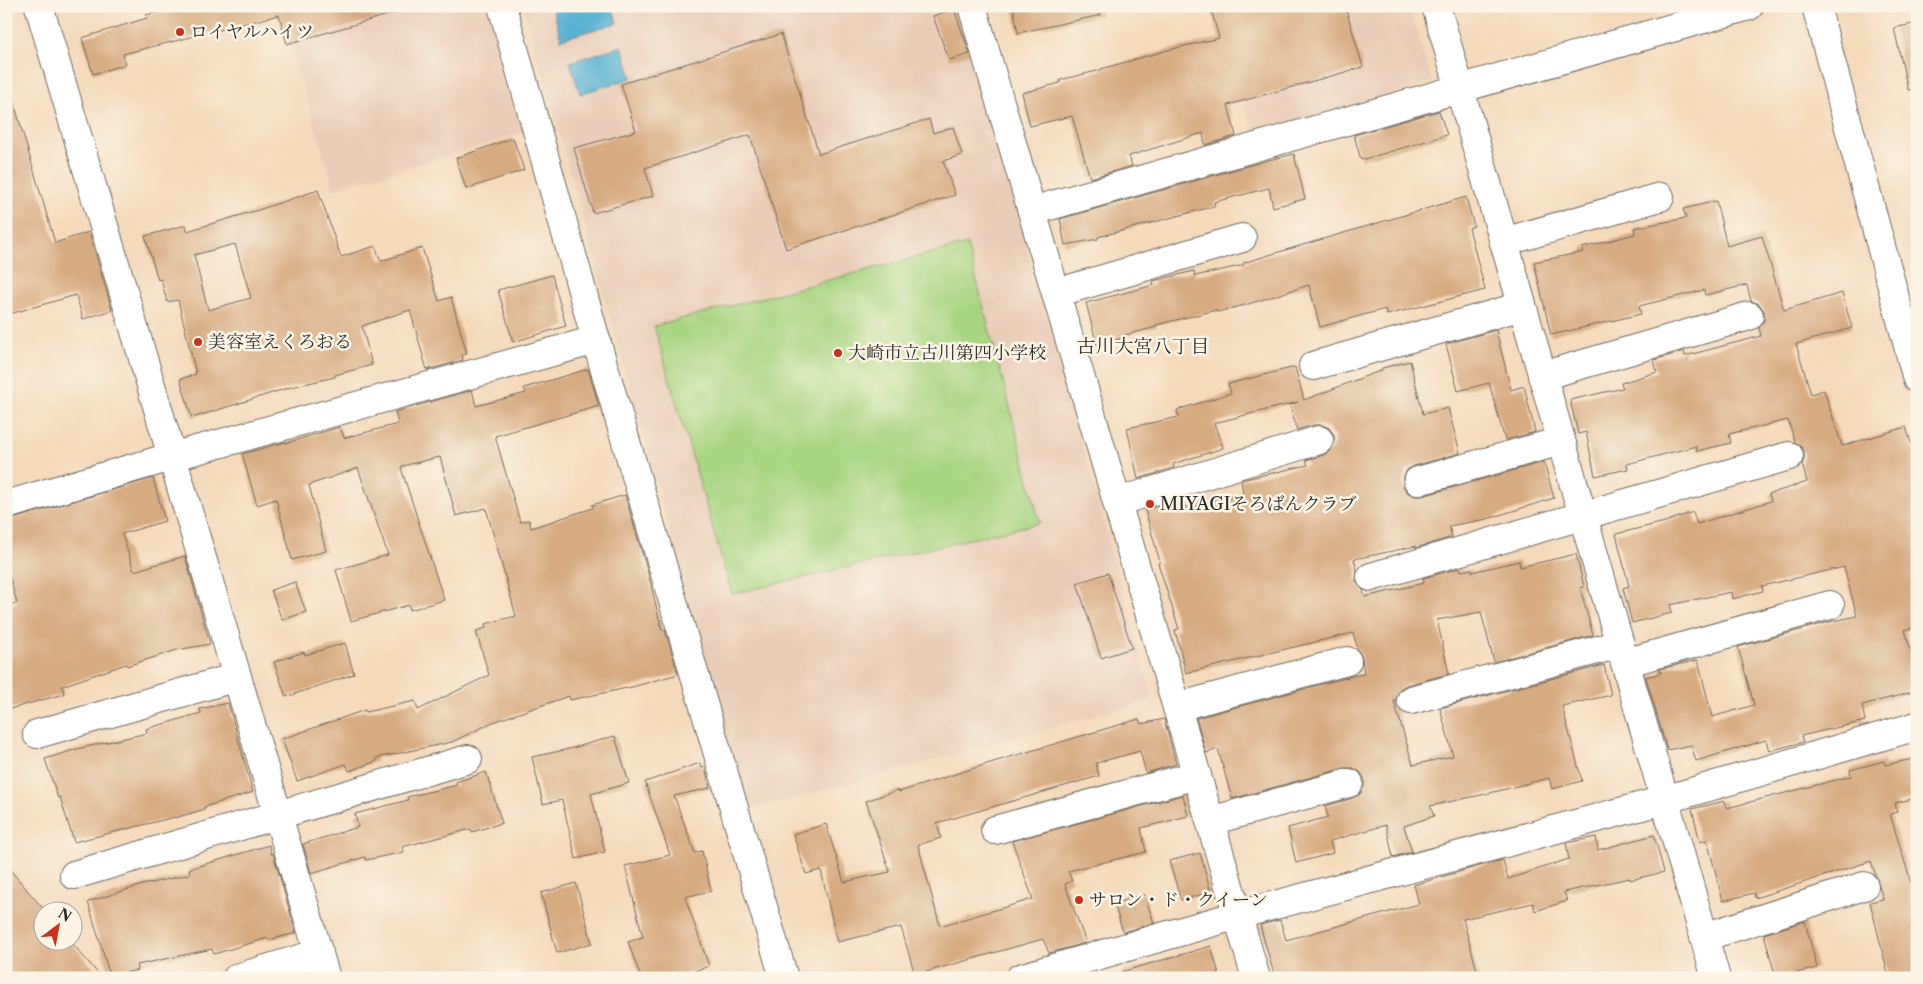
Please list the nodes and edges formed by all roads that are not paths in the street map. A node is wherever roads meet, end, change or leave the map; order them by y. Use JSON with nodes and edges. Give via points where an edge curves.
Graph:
{"nodes":[{"id":1,"x":39,"y":6,"type":"edge"},
{"id":2,"x":502,"y":6,"type":"edge"},
{"id":3,"x":972,"y":6,"type":"edge"},
{"id":4,"x":1436,"y":6,"type":"edge"},
{"id":5,"x":1749,"y":6,"type":"edge"},
{"id":6,"x":1816,"y":6,"type":"edge"},
{"id":7,"x":1460,"y":89,"type":"junction"},
{"id":8,"x":1660,"y":197,"type":"dead end"},
{"id":9,"x":1032,"y":211,"type":"junction"},
{"id":10,"x":1242,"y":238,"type":"dead end"},
{"id":11,"x":1504,"y":242,"type":"junction"},
{"id":12,"x":1056,"y":293,"type":"junction"},
{"id":13,"x":1522,"y":306,"type":"junction"},
{"id":14,"x":1749,"y":316,"type":"dead end"},
{"id":15,"x":596,"y":340,"type":"junction"},
{"id":16,"x":1313,"y":366,"type":"dead end"},
{"id":17,"x":1542,"y":376,"type":"junction"},
{"id":18,"x":1917,"y":379,"type":"edge"},
{"id":19,"x":1319,"y":440,"type":"dead end"},
{"id":20,"x":1561,"y":441,"type":"junction"},
{"id":21,"x":171,"y":456,"type":"junction"},
{"id":22,"x":1789,"y":456,"type":"dead end"},
{"id":23,"x":1418,"y":481,"type":"dead end"},
{"id":24,"x":1117,"y":502,"type":"junction"},
{"id":25,"x":6,"y":505,"type":"edge"},
{"id":26,"x":1583,"y":516,"type":"junction"},
{"id":27,"x":1371,"y":577,"type":"dead end"},
{"id":28,"x":1830,"y":605,"type":"dead end"},
{"id":29,"x":1622,"y":653,"type":"junction"},
{"id":30,"x":1347,"y":661,"type":"dead end"},
{"id":31,"x":237,"y":677,"type":"junction"},
{"id":32,"x":1411,"y":700,"type":"dead end"},
{"id":33,"x":1177,"y":707,"type":"junction"},
{"id":34,"x":1917,"y":726,"type":"edge"},
{"id":35,"x":37,"y":734,"type":"dead end"},
{"id":36,"x":468,"y":759,"type":"dead end"},
{"id":37,"x":1197,"y":775,"type":"junction"},
{"id":38,"x":1350,"y":783,"type":"dead end"},
{"id":39,"x":1664,"y":800,"type":"junction"},
{"id":40,"x":278,"y":815,"type":"junction"},
{"id":41,"x":1210,"y":821,"type":"junction"},
{"id":42,"x":995,"y":830,"type":"dead end"},
{"id":43,"x":74,"y":875,"type":"dead end"},
{"id":44,"x":1864,"y":886,"type":"dead end"},
{"id":45,"x":1238,"y":915,"type":"junction"},
{"id":46,"x":1704,"y":937,"type":"junction"},
{"id":47,"x":322,"y":966,"type":"edge"},
{"id":48,"x":237,"y":978,"type":"edge"},
{"id":49,"x":784,"y":978,"type":"edge"},
{"id":50,"x":1020,"y":978,"type":"edge"},
{"id":51,"x":1256,"y":978,"type":"edge"},
{"id":52,"x":1716,"y":978,"type":"edge"}],
"edges":[{"from":1,"to":21,"type":"street"},
{"from":2,"to":15,"type":"street"},
{"from":3,"to":9,"type":"street"},
{"from":4,"to":7,"type":"street"},
{"from":5,"to":7,"type":"street"},
{"from":6,"to":18,"type":"street"},
{"from":7,"to":9,"type":"street"},
{"from":7,"to":11,"type":"street"},
{"from":8,"to":11,"type":"street"},
{"from":9,"to":12,"type":"street"},
{"from":10,"to":12,"type":"street"},
{"from":11,"to":13,"type":"street"},
{"from":12,"to":24,"type":"street"},
{"from":13,"to":16,"type":"street"},
{"from":13,"to":17,"type":"street"},
{"from":14,"to":17,"type":"street"},
{"from":15,"to":21,"type":"street"},
{"from":15,"to":49,"type":"street"},
{"from":17,"to":20,"type":"street"},
{"from":19,"to":24,"type":"street"},
{"from":20,"to":23,"type":"street"},
{"from":20,"to":26,"type":"street"},
{"from":21,"to":25,"type":"street"},
{"from":21,"to":31,"type":"street"},
{"from":22,"to":26,"type":"street"},
{"from":24,"to":33,"type":"street"},
{"from":26,"to":27,"type":"street"},
{"from":26,"to":29,"type":"street"},
{"from":28,"to":29,"type":"street"},
{"from":29,"to":32,"type":"street"},
{"from":29,"to":39,"type":"street"},
{"from":30,"to":33,"type":"street"},
{"from":31,"to":35,"type":"street"},
{"from":31,"to":40,"type":"street"},
{"from":33,"to":37,"type":"street"},
{"from":34,"to":39,"type":"street"},
{"from":36,"to":40,"type":"street"},
{"from":37,"to":41,"type":"street"},
{"from":37,"to":42,"type":"street"},
{"from":38,"to":41,"type":"street"},
{"from":39,"to":45,"type":"street"},
{"from":39,"to":46,"type":"street"},
{"from":40,"to":43,"type":"street"},
{"from":40,"to":47,"type":"street"},
{"from":41,"to":45,"type":"street"},
{"from":44,"to":46,"type":"street"},
{"from":45,"to":50,"type":"street"},
{"from":45,"to":51,"type":"street"},
{"from":46,"to":52,"type":"street"},
{"from":47,"to":48,"type":"street"}]}
